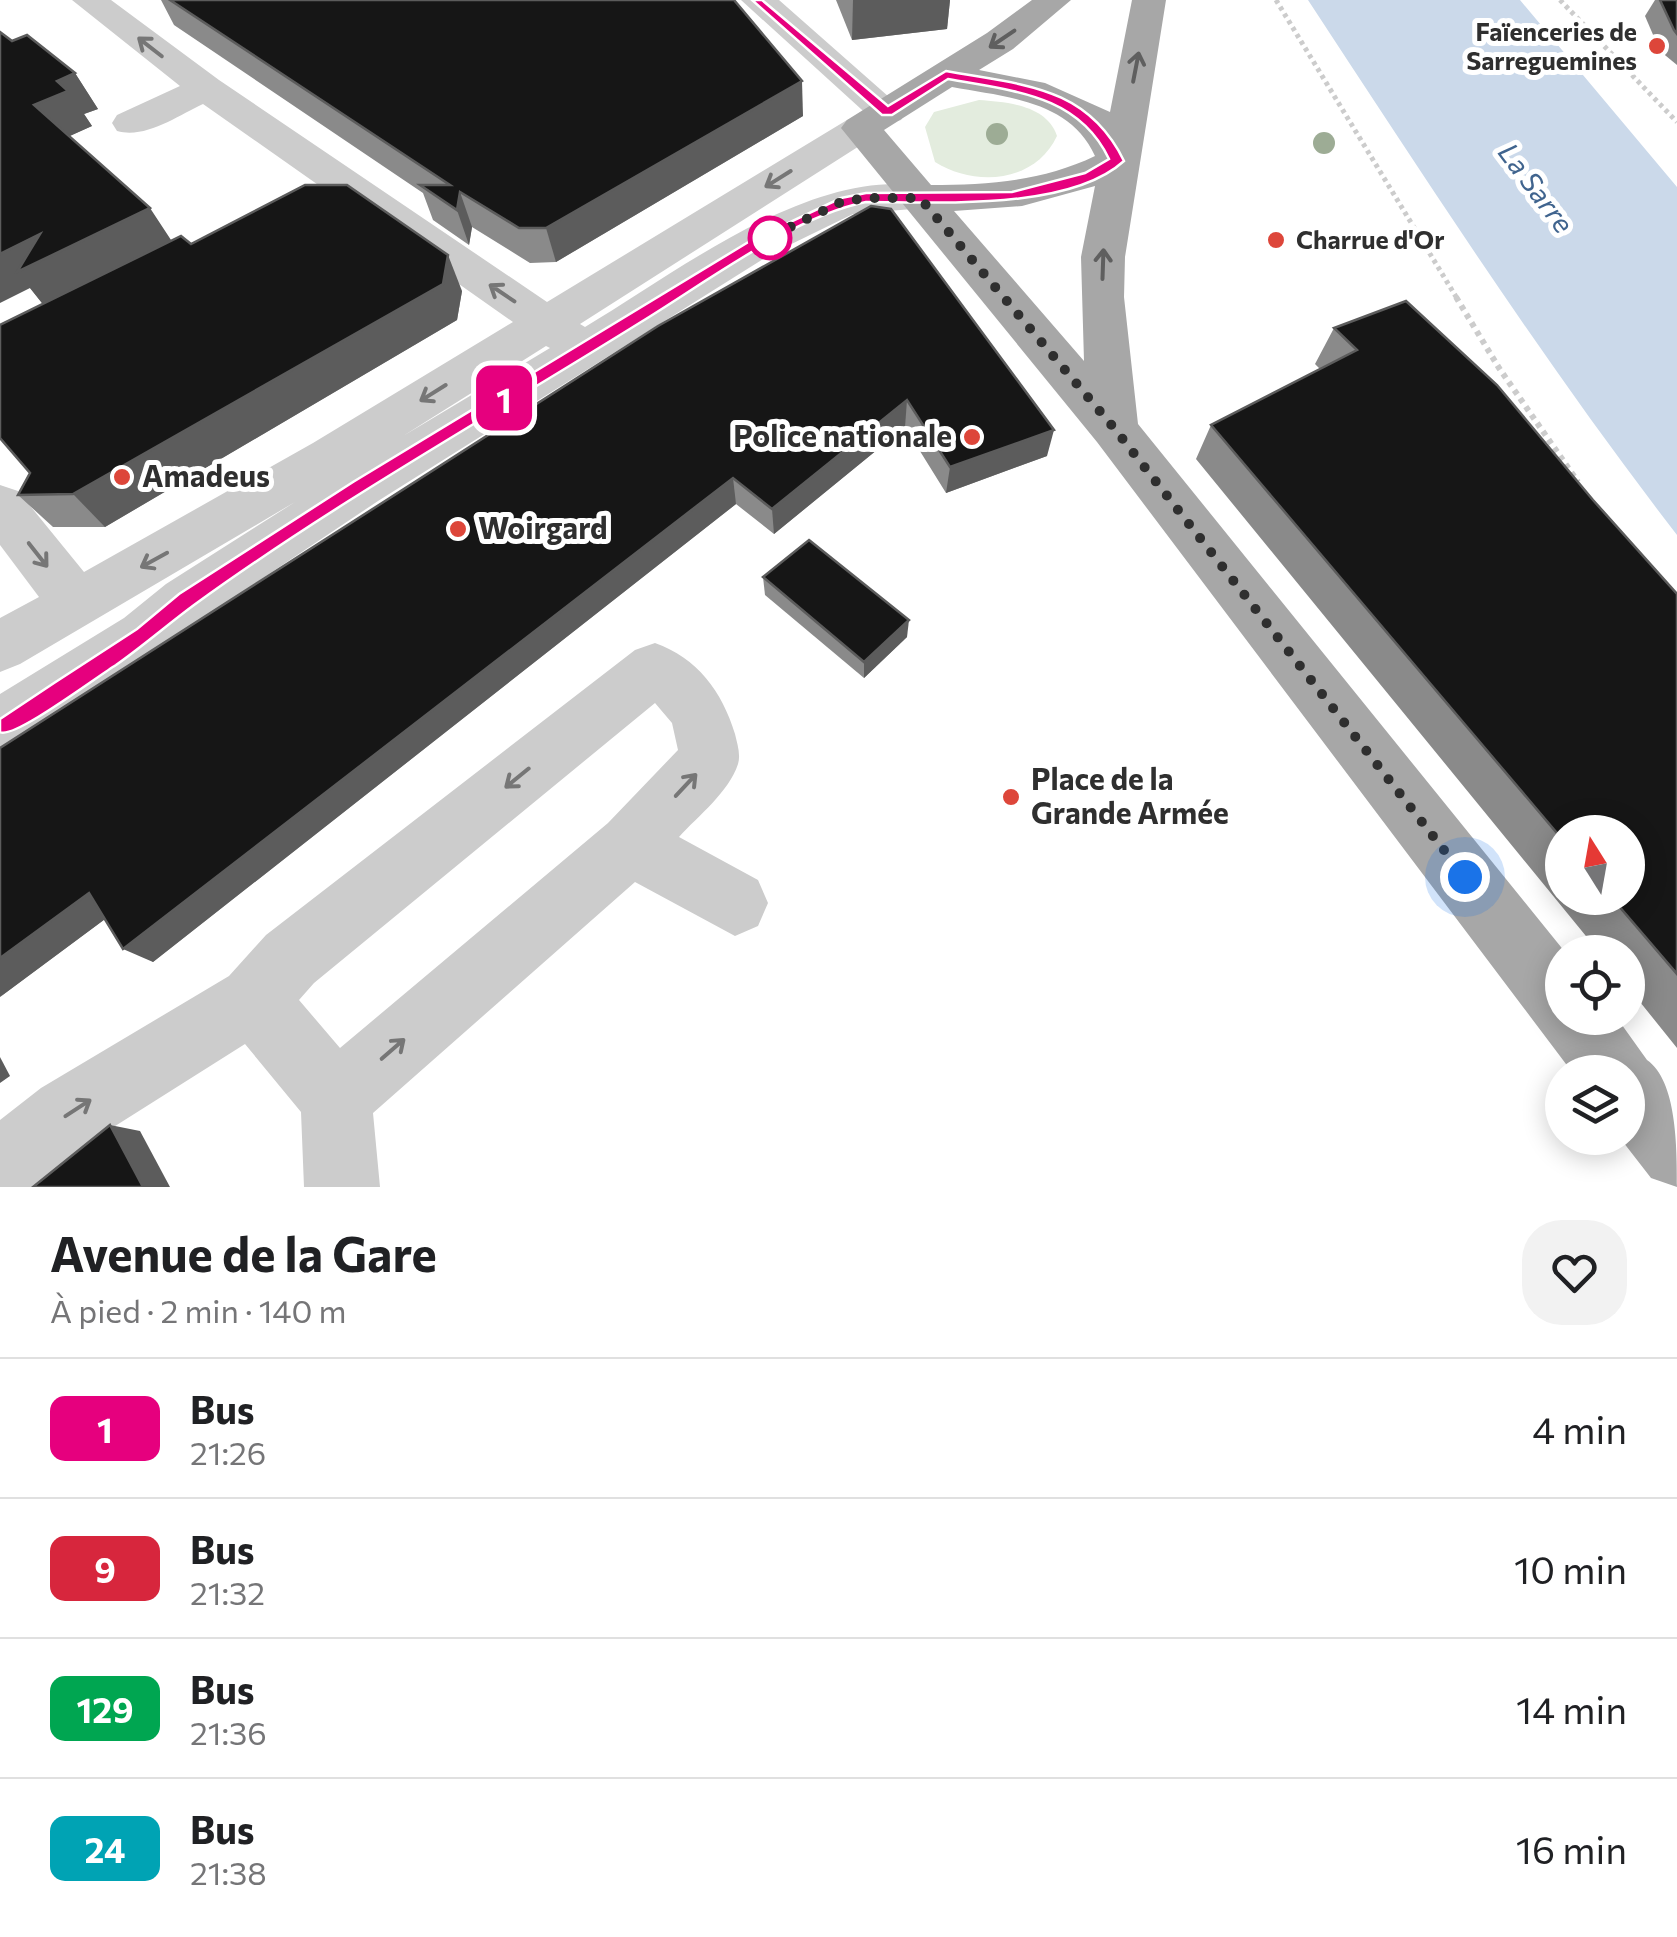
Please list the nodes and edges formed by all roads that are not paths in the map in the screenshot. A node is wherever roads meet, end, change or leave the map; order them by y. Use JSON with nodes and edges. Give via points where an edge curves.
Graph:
{"nodes":[{"id":1,"x":88,"y":0,"type":"edge"},
{"id":2,"x":758,"y":0,"type":"edge"},
{"id":3,"x":1054,"y":0,"type":"edge"},
{"id":4,"x":1149,"y":0,"type":"edge"},
{"id":5,"x":946,"y":75,"type":"junction"},
{"id":6,"x":206,"y":88,"type":"junction"},
{"id":7,"x":874,"y":120,"type":"junction"},
{"id":8,"x":131,"y":123,"type":"dead end"},
{"id":9,"x":1117,"y":163,"type":"junction"},
{"id":10,"x":920,"y":198,"type":"junction"},
{"id":11,"x":564,"y":335,"type":"junction"},
{"id":12,"x":1114,"y":428,"type":"junction"},
{"id":13,"x":0,"y":506,"type":"edge"},
{"id":14,"x":186,"y":600,"type":"junction"},
{"id":15,"x":76,"y":603,"type":"junction"},
{"id":16,"x":0,"y":647,"type":"edge"},
{"id":17,"x":0,"y":726,"type":"edge"},
{"id":18,"x":630,"y":845,"type":"junction"},
{"id":19,"x":735,"y":903,"type":"dead end"},
{"id":20,"x":1545,"y":982,"type":"edge"},
{"id":21,"x":253,"y":1000,"type":"junction"},
{"id":22,"x":1587,"y":1035,"type":"edge"},
{"id":23,"x":1602,"y":1055,"type":"edge"},
{"id":24,"x":336,"y":1098,"type":"junction"},
{"id":25,"x":1645,"y":1110,"type":"edge"},
{"id":26,"x":1677,"y":1152,"type":"edge"},
{"id":27,"x":0,"y":1166,"type":"edge"},
{"id":28,"x":342,"y":1187,"type":"edge"}],
"edges":[{"from":6,"to":1,"type":"street","one_way":true},
{"from":2,"to":7,"type":"street"},
{"from":3,"to":5,"type":"main road","one_way":true},
{"from":9,"to":4,"type":"main road","one_way":true},
{"from":5,"to":7,"type":"main road"},
{"from":5,"to":9,"type":"main road","via":[[1032,91],[1085,114],[1106,137]]},
{"from":6,"to":8,"type":"street"},
{"from":11,"to":6,"type":"street","one_way":true,"via":[[320,190]]},
{"from":7,"to":10,"type":"main road"},
{"from":7,"to":11,"type":"street","one_way":true},
{"from":9,"to":10,"type":"main road","via":[[1048,188],[987,198]]},
{"from":12,"to":9,"type":"main road","one_way":true,"via":[[1102,297]]},
{"from":10,"to":11,"type":"street","via":[[841,202]]},
{"from":10,"to":12,"type":"main road"},
{"from":11,"to":14,"type":"street"},
{"from":11,"to":15,"type":"street","one_way":true},
{"from":12,"to":20,"type":"main road"},
{"from":13,"to":15,"type":"street","one_way":true},
{"from":14,"to":15,"type":"street","via":[[122,614]]},
{"from":14,"to":17,"type":"street","via":[[128,646]]},
{"from":15,"to":16,"type":"street"},
{"from":18,"to":19,"type":"street"},
{"from":18,"to":21,"type":"street","one_way":true,"via":[[710,759],[703,718],[683,688],[655,668],[290,959]]},
{"from":24,"to":18,"type":"street","one_way":true},
{"from":21,"to":24,"type":"street"},
{"from":27,"to":21,"type":"street","one_way":true,"via":[[67,1114]]},
{"from":22,"to":23,"type":"main road"},
{"from":24,"to":28,"type":"street"},
{"from":25,"to":26,"type":"main road"}]}
